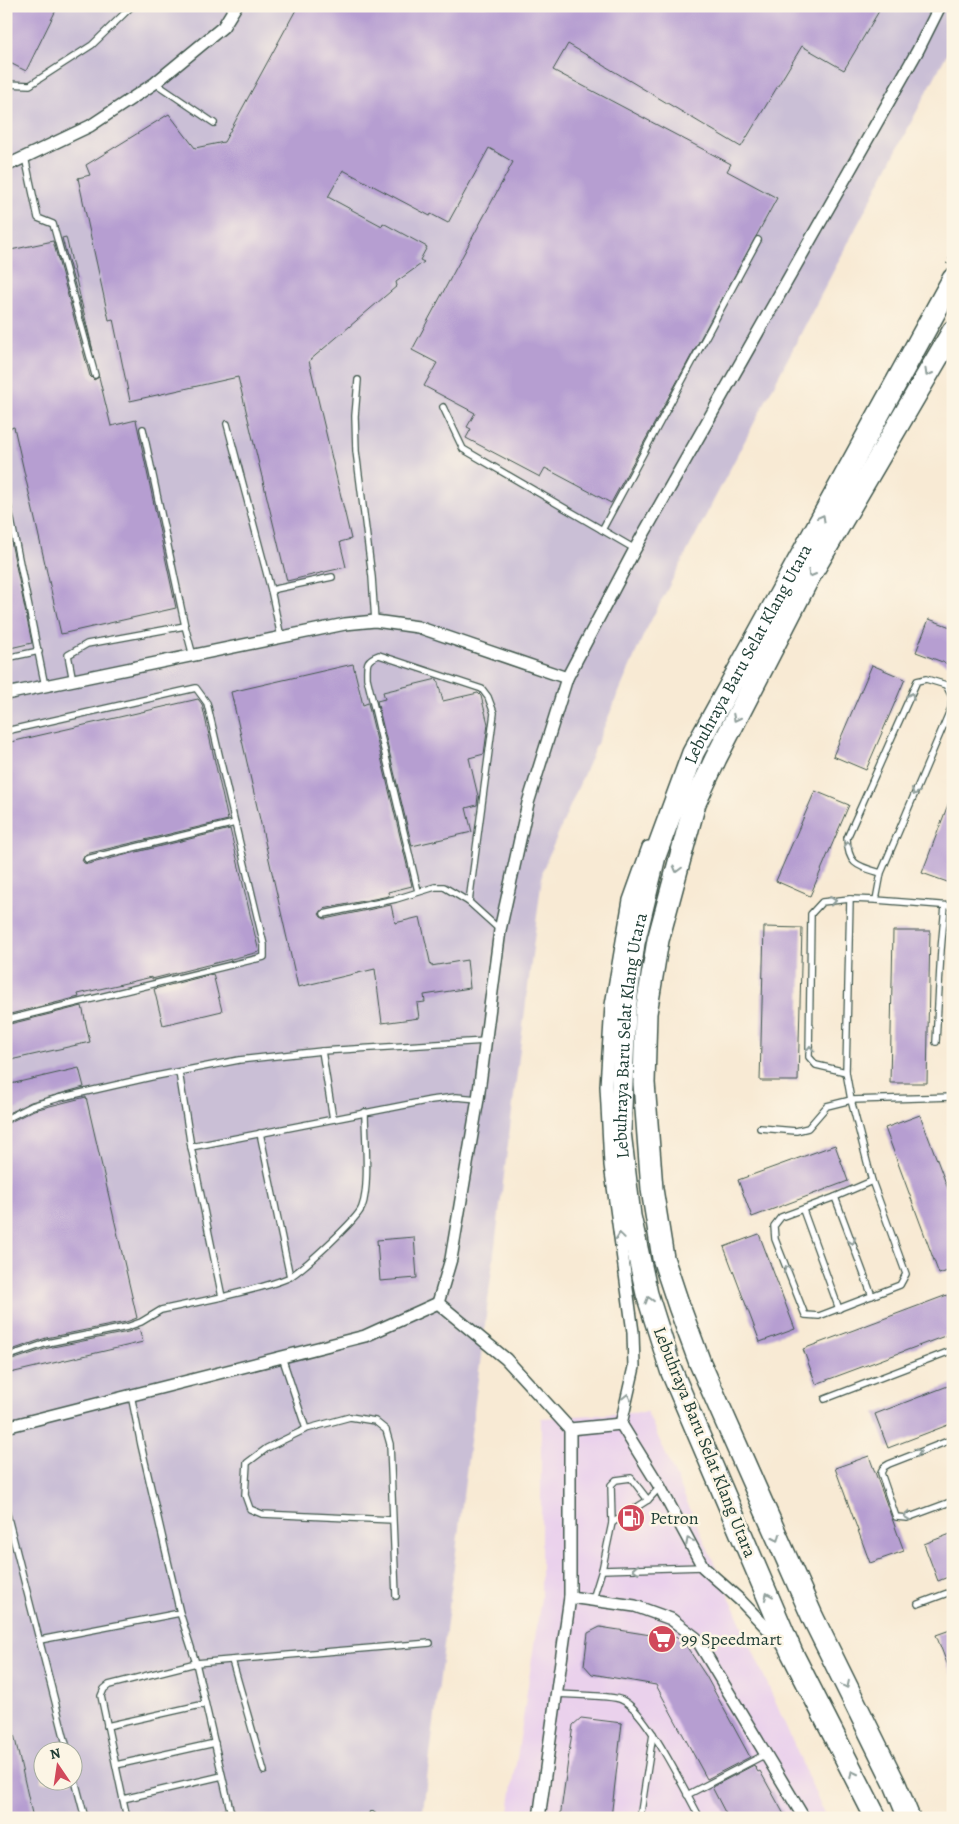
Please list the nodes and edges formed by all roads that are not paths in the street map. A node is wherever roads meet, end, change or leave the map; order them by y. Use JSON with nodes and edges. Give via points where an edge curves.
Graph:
{"nodes":[{"id":1,"x":132,"y":6,"type":"edge"},
{"id":2,"x":236,"y":6,"type":"edge"},
{"id":3,"x":940,"y":6,"type":"edge"},
{"id":4,"x":155,"y":82,"type":"junction"},
{"id":5,"x":6,"y":84,"type":"edge"},
{"id":6,"x":214,"y":123,"type":"dead end"},
{"id":7,"x":25,"y":157,"type":"junction"},
{"id":8,"x":6,"y":166,"type":"edge"},
{"id":9,"x":758,"y":240,"type":"dead end"},
{"id":10,"x":953,"y":279,"type":"edge"},
{"id":11,"x":953,"y":331,"type":"edge"},
{"id":12,"x":95,"y":375,"type":"dead end"},
{"id":13,"x":358,"y":380,"type":"dead end"},
{"id":14,"x":442,"y":407,"type":"dead end"},
{"id":15,"x":227,"y":424,"type":"dead end"},
{"id":16,"x":143,"y":429,"type":"dead end"},
{"id":17,"x":6,"y":495,"type":"edge"},
{"id":18,"x":602,"y":530,"type":"junction"},
{"id":19,"x":635,"y":548,"type":"junction"},
{"id":20,"x":332,"y":577,"type":"dead end"},
{"id":21,"x":271,"y":590,"type":"junction"},
{"id":22,"x":375,"y":621,"type":"junction"},
{"id":23,"x":185,"y":626,"type":"junction"},
{"id":24,"x":281,"y":637,"type":"junction"},
{"id":25,"x":39,"y":651,"type":"junction"},
{"id":26,"x":193,"y":656,"type":"junction"},
{"id":27,"x":6,"y":658,"type":"edge"},
{"id":28,"x":567,"y":678,"type":"junction"},
{"id":29,"x":73,"y":680,"type":"junction"},
{"id":30,"x":45,"y":686,"type":"junction"},
{"id":31,"x":6,"y":694,"type":"edge"},
{"id":32,"x":6,"y":731,"type":"edge"},
{"id":33,"x":693,"y":753,"type":"junction"},
{"id":34,"x":235,"y":823,"type":"junction"},
{"id":35,"x":87,"y":858,"type":"dead end"},
{"id":36,"x":881,"y":873,"type":"junction"},
{"id":37,"x":418,"y":891,"type":"junction"},
{"id":38,"x":850,"y":899,"type":"junction"},
{"id":39,"x":876,"y":900,"type":"junction"},
{"id":40,"x":469,"y":902,"type":"junction"},
{"id":41,"x":945,"y":906,"type":"junction"},
{"id":42,"x":953,"y":906,"type":"edge"},
{"id":43,"x":324,"y":914,"type":"dead end"},
{"id":44,"x":500,"y":930,"type":"junction"},
{"id":45,"x":6,"y":1020,"type":"edge"},
{"id":46,"x":486,"y":1042,"type":"junction"},
{"id":47,"x":936,"y":1042,"type":"dead end"},
{"id":48,"x":322,"y":1051,"type":"junction"},
{"id":49,"x":179,"y":1072,"type":"junction"},
{"id":50,"x":846,"y":1072,"type":"junction"},
{"id":51,"x":953,"y":1097,"type":"edge"},
{"id":52,"x":478,"y":1099,"type":"junction"},
{"id":53,"x":851,"y":1100,"type":"junction"},
{"id":54,"x":365,"y":1112,"type":"junction"},
{"id":55,"x":333,"y":1119,"type":"junction"},
{"id":56,"x":6,"y":1120,"type":"edge"},
{"id":57,"x":760,"y":1128,"type":"dead end"},
{"id":58,"x":260,"y":1134,"type":"junction"},
{"id":59,"x":191,"y":1147,"type":"junction"},
{"id":60,"x":872,"y":1181,"type":"junction"},
{"id":61,"x":835,"y":1197,"type":"junction"},
{"id":62,"x":803,"y":1210,"type":"junction"},
{"id":63,"x":290,"y":1277,"type":"junction"},
{"id":64,"x":872,"y":1296,"type":"junction"},
{"id":65,"x":222,"y":1297,"type":"junction"},
{"id":66,"x":438,"y":1303,"type":"junction"},
{"id":67,"x":839,"y":1309,"type":"junction"},
{"id":68,"x":953,"y":1350,"type":"edge"},
{"id":69,"x":6,"y":1357,"type":"edge"},
{"id":70,"x":282,"y":1357,"type":"junction"},
{"id":71,"x":131,"y":1395,"type":"junction"},
{"id":72,"x":825,"y":1398,"type":"dead end"},
{"id":73,"x":621,"y":1424,"type":"junction"},
{"id":74,"x":6,"y":1427,"type":"edge"},
{"id":75,"x":306,"y":1429,"type":"junction"},
{"id":76,"x":570,"y":1429,"type":"junction"},
{"id":77,"x":953,"y":1439,"type":"edge"},
{"id":78,"x":660,"y":1487,"type":"junction"},
{"id":79,"x":648,"y":1500,"type":"junction"},
{"id":80,"x":953,"y":1501,"type":"edge"},
{"id":81,"x":6,"y":1510,"type":"edge"},
{"id":82,"x":393,"y":1520,"type":"junction"},
{"id":83,"x":612,"y":1523,"type":"junction"},
{"id":84,"x":702,"y":1567,"type":"junction"},
{"id":85,"x":602,"y":1570,"type":"junction"},
{"id":86,"x":953,"y":1591,"type":"edge"},
{"id":87,"x":396,"y":1596,"type":"dead end"},
{"id":88,"x":570,"y":1597,"type":"junction"},
{"id":89,"x":593,"y":1599,"type":"junction"},
{"id":90,"x":918,"y":1604,"type":"dead end"},
{"id":91,"x":180,"y":1613,"type":"junction"},
{"id":92,"x":40,"y":1640,"type":"junction"},
{"id":93,"x":430,"y":1643,"type":"dead end"},
{"id":94,"x":792,"y":1653,"type":"junction"},
{"id":95,"x":232,"y":1660,"type":"junction"},
{"id":96,"x":196,"y":1663,"type":"junction"},
{"id":97,"x":557,"y":1694,"type":"junction"},
{"id":98,"x":206,"y":1704,"type":"junction"},
{"id":99,"x":107,"y":1726,"type":"junction"},
{"id":100,"x":653,"y":1734,"type":"junction"},
{"id":101,"x":66,"y":1742,"type":"edge"},
{"id":102,"x":215,"y":1742,"type":"junction"},
{"id":103,"x":766,"y":1754,"type":"junction"},
{"id":104,"x":116,"y":1765,"type":"junction"},
{"id":105,"x":264,"y":1771,"type":"dead end"},
{"id":106,"x":222,"y":1776,"type":"junction"},
{"id":107,"x":78,"y":1792,"type":"edge"},
{"id":108,"x":687,"y":1795,"type":"junction"},
{"id":109,"x":123,"y":1799,"type":"junction"},
{"id":110,"x":231,"y":1815,"type":"edge"},
{"id":111,"x":85,"y":1818,"type":"edge"},
{"id":112,"x":128,"y":1818,"type":"edge"},
{"id":113,"x":206,"y":1818,"type":"edge"},
{"id":114,"x":539,"y":1818,"type":"edge"},
{"id":115,"x":640,"y":1818,"type":"edge"},
{"id":116,"x":700,"y":1818,"type":"edge"},
{"id":117,"x":804,"y":1818,"type":"edge"},
{"id":118,"x":876,"y":1818,"type":"edge"},
{"id":119,"x":909,"y":1818,"type":"edge"}],
"edges":[{"from":1,"to":5,"type":"lane","via":[[92,45],[30,85]]},
{"from":2,"to":4,"type":"street","via":[[223,26]]},
{"from":3,"to":19,"type":"street"},
{"from":4,"to":6,"type":"lane"},
{"from":4,"to":7,"type":"street","via":[[90,126]]},
{"from":7,"to":8,"type":"street"},
{"from":7,"to":12,"type":"lane","via":[[38,218],[52,224]]},
{"from":9,"to":18,"type":"lane"},
{"from":33,"to":10,"type":"highway","name":"Lebuhraya Baru Selat Klang Utara","one_way":true},
{"from":11,"to":119,"type":"highway","name":"Lebuhraya Baru Selat Klang Utara","one_way":true,"via":[[808,579],[695,803],[658,940],[646,1013],[644,1083],[654,1199],[663,1258],[678,1306],[813,1618]]},
{"from":13,"to":22,"type":"lane","via":[[356,451]]},
{"from":14,"to":18,"type":"lane","via":[[463,449]]},
{"from":15,"to":21,"type":"lane"},
{"from":16,"to":23,"type":"lane"},
{"from":17,"to":25,"type":"lane"},
{"from":18,"to":19,"type":"lane"},
{"from":19,"to":28,"type":"street"},
{"from":20,"to":21,"type":"lane"},
{"from":21,"to":24,"type":"lane"},
{"from":22,"to":24,"type":"street"},
{"from":22,"to":28,"type":"street","via":[[418,627]]},
{"from":23,"to":26,"type":"lane"},
{"from":23,"to":29,"type":"lane","via":[[87,644],[68,655]]},
{"from":24,"to":26,"type":"street"},
{"from":25,"to":27,"type":"lane"},
{"from":25,"to":30,"type":"lane"},
{"from":26,"to":29,"type":"street"},
{"from":28,"to":44,"type":"street","via":[[528,803]]},
{"from":29,"to":30,"type":"street"},
{"from":30,"to":31,"type":"street"},
{"from":32,"to":34,"type":"lane","via":[[196,688],[207,702]]},
{"from":73,"to":33,"type":"street","one_way":true,"via":[[634,1367],[610,1165],[606,1086],[611,1005],[629,900],[652,834]]},
{"from":94,"to":33,"type":"highway","name":"Lebuhraya Baru Selat Klang Utara","one_way":true,"via":[[671,1370],[647,1294],[630,1216],[622,1151],[625,1010],[634,943],[655,856]]},
{"from":34,"to":35,"type":"lane"},
{"from":34,"to":45,"type":"lane","via":[[264,945],[264,957]]},
{"from":36,"to":36,"type":"lane","one_way":true,"via":[[859,867],[848,854],[847,838],[917,681],[926,679],[946,685],[952,697],[951,708]]},
{"from":36,"to":39,"type":"lane"},
{"from":37,"to":40,"type":"lane","via":[[444,886]]},
{"from":37,"to":40,"type":"lane","via":[[367,678],[367,663],[379,656],[482,689],[494,713]]},
{"from":37,"to":43,"type":"lane","via":[[396,899]]},
{"from":38,"to":39,"type":"lane"},
{"from":38,"to":50,"type":"lane"},
{"from":50,"to":38,"type":"lane","one_way":true,"via":[[816,1065],[810,1057],[811,914],[822,902]]},
{"from":39,"to":41,"type":"lane"},
{"from":40,"to":44,"type":"lane"},
{"from":41,"to":42,"type":"lane"},
{"from":41,"to":47,"type":"lane"},
{"from":44,"to":46,"type":"street"},
{"from":46,"to":48,"type":"lane"},
{"from":46,"to":52,"type":"street"},
{"from":48,"to":49,"type":"lane","via":[[239,1060]]},
{"from":48,"to":55,"type":"lane"},
{"from":49,"to":56,"type":"lane","via":[[59,1098],[32,1106]]},
{"from":49,"to":59,"type":"lane"},
{"from":50,"to":53,"type":"lane"},
{"from":51,"to":53,"type":"lane"},
{"from":52,"to":54,"type":"lane","via":[[431,1100]]},
{"from":52,"to":66,"type":"street","via":[[451,1259]]},
{"from":53,"to":57,"type":"lane","via":[[826,1106],[808,1128],[796,1131]]},
{"from":53,"to":60,"type":"lane"},
{"from":54,"to":55,"type":"lane"},
{"from":54,"to":63,"type":"lane","via":[[365,1194],[362,1209],[350,1224]]},
{"from":55,"to":58,"type":"lane"},
{"from":58,"to":59,"type":"lane"},
{"from":58,"to":63,"type":"lane"},
{"from":59,"to":65,"type":"lane"},
{"from":60,"to":61,"type":"lane"},
{"from":60,"to":64,"type":"lane","via":[[906,1274],[900,1285]]},
{"from":61,"to":62,"type":"lane"},
{"from":61,"to":64,"type":"lane","one_way":true},
{"from":62,"to":67,"type":"lane"},
{"from":67,"to":62,"type":"lane","one_way":true,"via":[[819,1316],[805,1315],[774,1239],[774,1226],[781,1217]]},
{"from":63,"to":65,"type":"lane"},
{"from":64,"to":67,"type":"lane"},
{"from":65,"to":69,"type":"lane","via":[[161,1310],[141,1322],[47,1343]]},
{"from":66,"to":70,"type":"street","via":[[365,1336]]},
{"from":66,"to":76,"type":"street","via":[[506,1359]]},
{"from":68,"to":72,"type":"lane"},
{"from":70,"to":71,"type":"street"},
{"from":70,"to":75,"type":"lane"},
{"from":71,"to":74,"type":"street"},
{"from":71,"to":91,"type":"lane"},
{"from":73,"to":76,"type":"street"},
{"from":73,"to":78,"type":"street"},
{"from":75,"to":82,"type":"lane","via":[[350,1417],[375,1422],[386,1430],[390,1444]]},
{"from":75,"to":82,"type":"lane","via":[[267,1448],[247,1463],[245,1496],[250,1509],[262,1514]]},
{"from":76,"to":88,"type":"street"},
{"from":80,"to":77,"type":"lane","one_way":true,"via":[[907,1518],[896,1517],[881,1473],[889,1464]]},
{"from":78,"to":79,"type":"lane"},
{"from":84,"to":78,"type":"street","one_way":true},
{"from":79,"to":83,"type":"lane"},
{"from":79,"to":83,"type":"lane","via":[[631,1478],[616,1480],[611,1485]]},
{"from":81,"to":92,"type":"lane"},
{"from":82,"to":87,"type":"lane"},
{"from":83,"to":85,"type":"lane"},
{"from":84,"to":85,"type":"lane","one_way":true},
{"from":84,"to":94,"type":"street"},
{"from":85,"to":89,"type":"lane"},
{"from":86,"to":90,"type":"lane"},
{"from":88,"to":89,"type":"street"},
{"from":88,"to":97,"type":"street"},
{"from":89,"to":103,"type":"street","via":[[635,1606],[671,1618],[696,1638]]},
{"from":91,"to":92,"type":"lane"},
{"from":91,"to":96,"type":"lane"},
{"from":92,"to":101,"type":"lane"},
{"from":93,"to":95,"type":"lane"},
{"from":118,"to":94,"type":"highway","name":"Lebuhraya Baru Selat Klang Utara","one_way":true},
{"from":95,"to":96,"type":"lane"},
{"from":95,"to":105,"type":"lane"},
{"from":96,"to":98,"type":"lane"},
{"from":96,"to":99,"type":"lane","via":[[109,1685],[101,1696]]},
{"from":97,"to":100,"type":"lane","via":[[621,1699],[632,1706]]},
{"from":97,"to":114,"type":"street"},
{"from":98,"to":99,"type":"lane"},
{"from":98,"to":102,"type":"lane"},
{"from":99,"to":104,"type":"lane"},
{"from":100,"to":108,"type":"lane"},
{"from":100,"to":115,"type":"lane"},
{"from":102,"to":104,"type":"lane"},
{"from":102,"to":106,"type":"lane"},
{"from":103,"to":108,"type":"lane"},
{"from":103,"to":117,"type":"street"},
{"from":104,"to":109,"type":"lane"},
{"from":106,"to":109,"type":"lane"},
{"from":106,"to":110,"type":"lane"},
{"from":107,"to":111,"type":"lane"},
{"from":108,"to":116,"type":"lane"},
{"from":109,"to":112,"type":"lane"},
{"from":110,"to":113,"type":"lane"}]}
